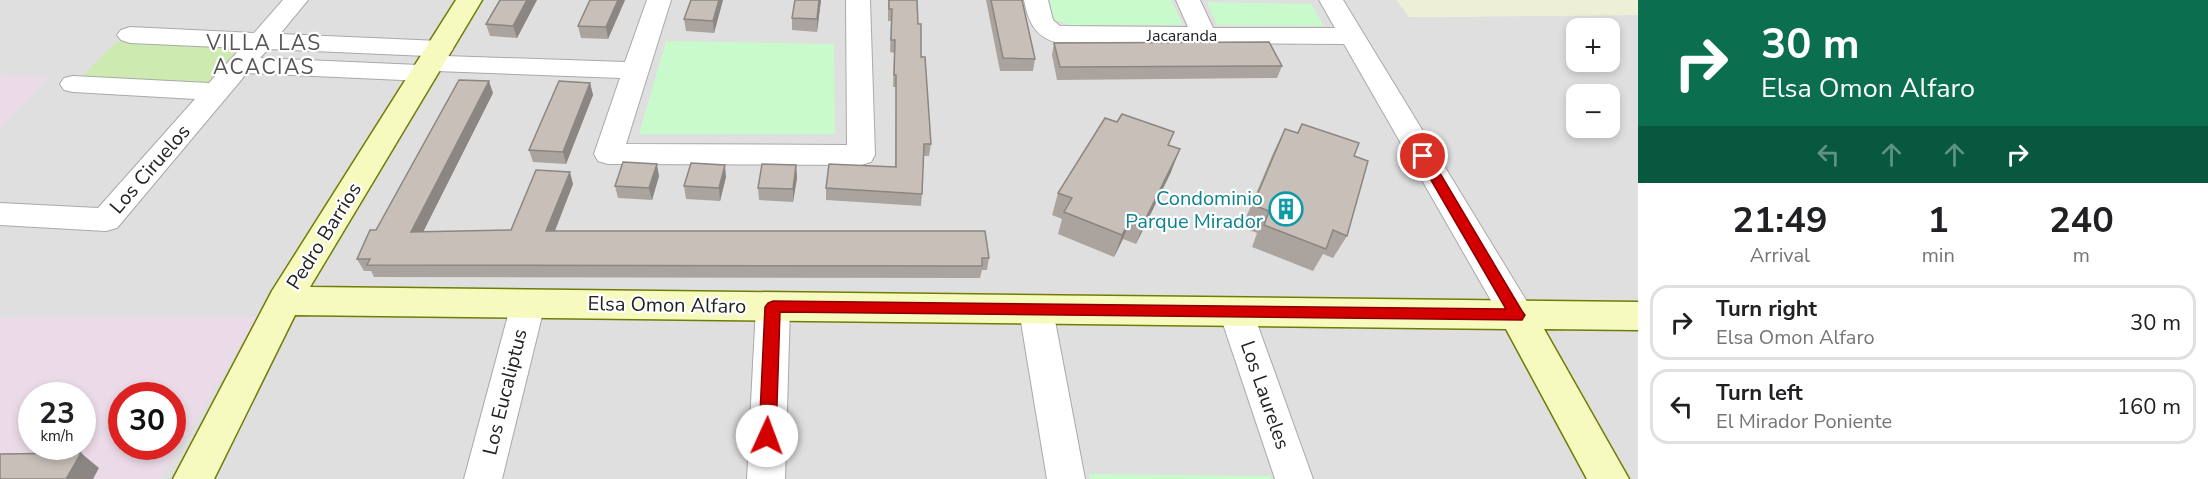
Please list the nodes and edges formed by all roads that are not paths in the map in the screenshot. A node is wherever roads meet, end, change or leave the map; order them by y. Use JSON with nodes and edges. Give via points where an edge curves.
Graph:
{"nodes":[{"id":1,"x":296,"y":0,"type":"edge"},
{"id":2,"x":469,"y":0,"type":"edge"},
{"id":3,"x":659,"y":0,"type":"edge"},
{"id":4,"x":858,"y":0,"type":"edge"},
{"id":5,"x":1036,"y":0,"type":"edge"},
{"id":6,"x":1188,"y":0,"type":"edge"},
{"id":7,"x":1331,"y":0,"type":"edge"},
{"id":8,"x":130,"y":35,"type":"dead end"},
{"id":9,"x":1352,"y":36,"type":"junction"},
{"id":10,"x":1205,"y":37,"type":"junction"},
{"id":11,"x":260,"y":42,"type":"junction"},
{"id":12,"x":432,"y":62,"type":"junction"},
{"id":13,"x":240,"y":65,"type":"junction"},
{"id":14,"x":636,"y":72,"type":"junction"},
{"id":15,"x":74,"y":84,"type":"dead end"},
{"id":16,"x":218,"y":92,"type":"junction"},
{"id":17,"x":0,"y":214,"type":"edge"},
{"id":18,"x":284,"y":301,"type":"junction"},
{"id":19,"x":528,"y":304,"type":"junction"},
{"id":20,"x":773,"y":307,"type":"junction"},
{"id":21,"x":1036,"y":310,"type":"junction"},
{"id":22,"x":1236,"y":312,"type":"junction"},
{"id":23,"x":1517,"y":315,"type":"junction"},
{"id":24,"x":1638,"y":316,"type":"edge"},
{"id":25,"x":193,"y":479,"type":"edge"},
{"id":26,"x":483,"y":479,"type":"edge"},
{"id":27,"x":766,"y":479,"type":"edge"},
{"id":28,"x":1066,"y":479,"type":"edge"},
{"id":29,"x":1294,"y":479,"type":"edge"},
{"id":30,"x":1609,"y":479,"type":"edge"}],
"edges":[{"from":1,"to":11,"type":"street","name":"Los Ciruelos"},
{"from":2,"to":12,"type":"street","name":"Pedro Barrios"},
{"from":3,"to":14,"type":"street"},
{"from":4,"to":14,"type":"street","via":[[861,155],[608,154]]},
{"from":5,"to":10,"type":"street","name":"Jacaranda","via":[[1041,24],[1055,34]]},
{"from":6,"to":10,"type":"street"},
{"from":7,"to":9,"type":"street"},
{"from":8,"to":11,"type":"street"},
{"from":9,"to":10,"type":"street","name":"Jacaranda"},
{"from":9,"to":23,"type":"street"},
{"from":11,"to":12,"type":"street"},
{"from":11,"to":13,"type":"street","name":"Los Ciruelos"},
{"from":12,"to":13,"type":"street"},
{"from":12,"to":14,"type":"street"},
{"from":12,"to":18,"type":"street","name":"Pedro Barrios"},
{"from":13,"to":16,"type":"street","name":"Los Ciruelos"},
{"from":15,"to":16,"type":"street"},
{"from":16,"to":17,"type":"street","name":"Los Ciruelos","via":[[106,220]]},
{"from":18,"to":19,"type":"street","name":"Elsa Omon Alfaro"},
{"from":18,"to":25,"type":"street","name":"Pedro Barrios"},
{"from":19,"to":20,"type":"street","name":"Elsa Omon Alfaro"},
{"from":19,"to":26,"type":"street","name":"Los Eucaliptus"},
{"from":20,"to":21,"type":"street","name":"Elsa Omon Alfaro"},
{"from":20,"to":27,"type":"street"},
{"from":21,"to":22,"type":"street","name":"Elsa Omon Alfaro"},
{"from":21,"to":28,"type":"street"},
{"from":22,"to":23,"type":"street","name":"Elsa Omon Alfaro"},
{"from":22,"to":29,"type":"street","name":"Los Laureles"},
{"from":23,"to":24,"type":"street","name":"Elsa Omon Alfaro"},
{"from":23,"to":30,"type":"street"}]}
